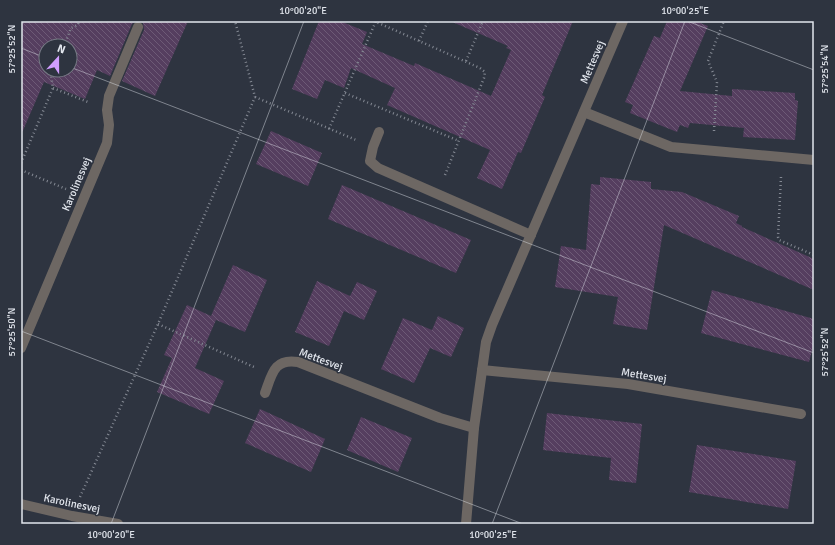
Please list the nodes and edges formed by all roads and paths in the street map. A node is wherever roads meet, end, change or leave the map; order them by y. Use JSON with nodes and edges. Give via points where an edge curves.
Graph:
{"nodes":[{"id":1,"x":79,"y":21,"type":"edge"},
{"id":2,"x":236,"y":21,"type":"edge"},
{"id":3,"x":375,"y":21,"type":"edge"},
{"id":4,"x":428,"y":21,"type":"edge"},
{"id":5,"x":483,"y":21,"type":"edge"},
{"id":6,"x":623,"y":21,"type":"edge"},
{"id":7,"x":724,"y":21,"type":"edge"},
{"id":8,"x":138,"y":27,"type":"dead end"},
{"id":9,"x":67,"y":38,"type":"edge"},
{"id":10,"x":419,"y":41,"type":"junction"},
{"id":11,"x":466,"y":61,"type":"junction"},
{"id":12,"x":51,"y":78,"type":"edge"},
{"id":13,"x":53,"y":88,"type":"junction"},
{"id":14,"x":345,"y":93,"type":"junction"},
{"id":15,"x":255,"y":96,"type":"junction"},
{"id":16,"x":107,"y":110,"type":"junction"},
{"id":17,"x":584,"y":112,"type":"junction"},
{"id":18,"x":329,"y":129,"type":"junction"},
{"id":19,"x":379,"y":132,"type":"dead end"},
{"id":20,"x":458,"y":141,"type":"junction"},
{"id":21,"x":373,"y":147,"type":"junction"},
{"id":22,"x":713,"y":151,"type":"junction"},
{"id":23,"x":783,"y":157,"type":"junction"},
{"id":24,"x":814,"y":160,"type":"edge"},
{"id":25,"x":21,"y":163,"type":"edge"},
{"id":26,"x":21,"y":170,"type":"edge"},
{"id":27,"x":437,"y":194,"type":"junction"},
{"id":28,"x":84,"y":197,"type":"junction"},
{"id":29,"x":531,"y":235,"type":"junction"},
{"id":30,"x":814,"y":255,"type":"edge"},
{"id":31,"x":158,"y":324,"type":"junction"},
{"id":32,"x":21,"y":348,"type":"edge"},
{"id":33,"x":482,"y":370,"type":"junction"},
{"id":34,"x":272,"y":375,"type":"junction"},
{"id":35,"x":265,"y":393,"type":"dead end"},
{"id":36,"x":800,"y":414,"type":"dead end"},
{"id":37,"x":474,"y":428,"type":"junction"},
{"id":38,"x":21,"y":504,"type":"edge"},
{"id":39,"x":72,"y":516,"type":"junction"},
{"id":40,"x":118,"y":524,"type":"edge"},
{"id":41,"x":466,"y":524,"type":"edge"}],
"edges":[{"from":1,"to":9,"type":"path","via":[[78,25],[71,28]]},
{"from":2,"to":15,"type":"path"},
{"from":3,"to":10,"type":"path"},
{"from":3,"to":14,"type":"path"},
{"from":4,"to":10,"type":"path"},
{"from":5,"to":11,"type":"path"},
{"from":6,"to":17,"type":"street","name":"Mettesvej"},
{"from":7,"to":22,"type":"path","via":[[708,61],[717,85]]},
{"from":8,"to":16,"type":"street","name":"Karolinesvej","via":[[109,96]]},
{"from":10,"to":11,"type":"path"},
{"from":11,"to":20,"type":"path","via":[[480,68],[484,72],[484,78]]},
{"from":12,"to":13,"type":"path"},
{"from":13,"to":16,"type":"path"},
{"from":13,"to":25,"type":"path"},
{"from":14,"to":18,"type":"path"},
{"from":14,"to":20,"type":"path"},
{"from":15,"to":18,"type":"path"},
{"from":15,"to":31,"type":"path"},
{"from":16,"to":28,"type":"street","name":"Karolinesvej","via":[[107,143]]},
{"from":17,"to":22,"type":"street","via":[[671,147]]},
{"from":17,"to":29,"type":"street","name":"Mettesvej"},
{"from":18,"to":21,"type":"path"},
{"from":19,"to":21,"type":"street"},
{"from":20,"to":27,"type":"path"},
{"from":21,"to":27,"type":"street","via":[[370,161],[378,168]]},
{"from":22,"to":23,"type":"street"},
{"from":23,"to":24,"type":"street"},
{"from":23,"to":30,"type":"path","via":[[778,238]]},
{"from":26,"to":28,"type":"path"},
{"from":27,"to":29,"type":"street"},
{"from":28,"to":32,"type":"street","name":"Karolinesvej"},
{"from":29,"to":33,"type":"street","name":"Mettesvej","via":[[492,324],[486,342]]},
{"from":31,"to":34,"type":"path"},
{"from":31,"to":39,"type":"path"},
{"from":33,"to":36,"type":"street","name":"Mettesvej","via":[[628,384]]},
{"from":33,"to":37,"type":"street","name":"Mettesvej"},
{"from":34,"to":35,"type":"street","name":"Mettesvej"},
{"from":34,"to":37,"type":"street","name":"Mettesvej","via":[[282,362],[298,362],[440,418]]},
{"from":37,"to":41,"type":"street","name":"Mettesvej"},
{"from":38,"to":39,"type":"street","name":"Karolinesvej"},
{"from":39,"to":40,"type":"street","name":"Karolinesvej"}]}
